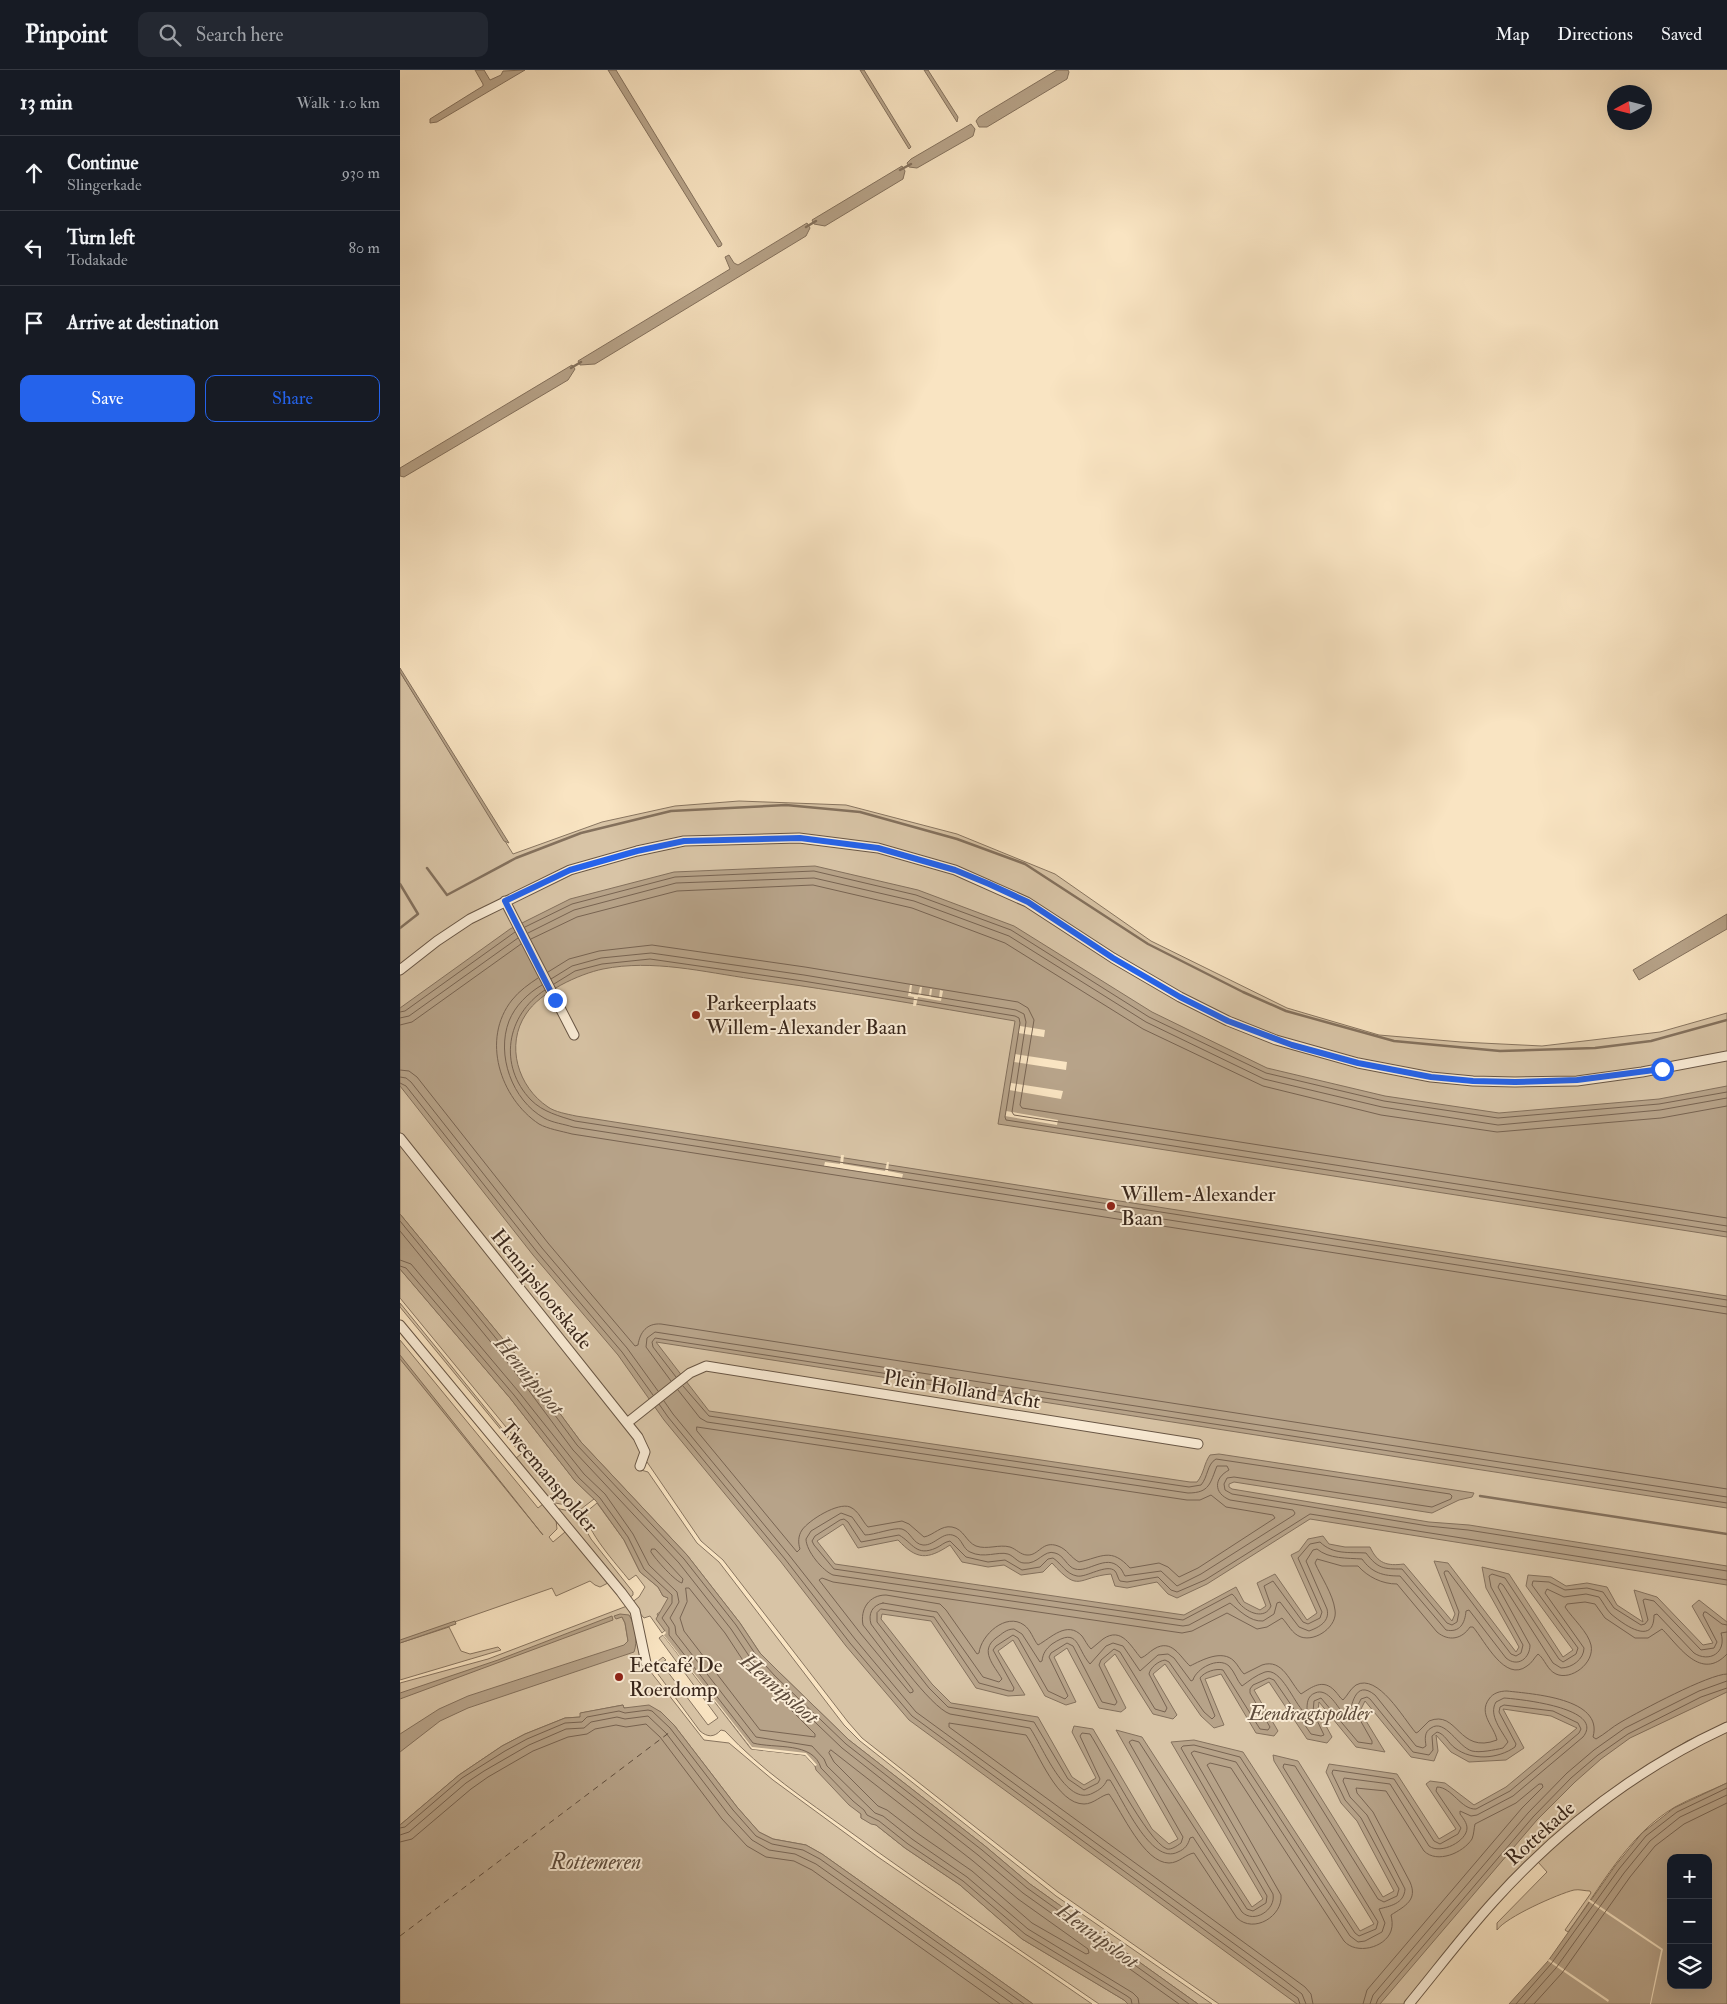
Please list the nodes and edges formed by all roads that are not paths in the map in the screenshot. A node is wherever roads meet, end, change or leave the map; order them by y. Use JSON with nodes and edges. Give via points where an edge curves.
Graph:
{"nodes":[{"id":1,"x":505,"y":901,"type":"junction"},
{"id":2,"x":400,"y":970,"type":"edge"},
{"id":3,"x":574,"y":1035,"type":"dead end"},
{"id":4,"x":1727,"y":1056,"type":"edge"},
{"id":5,"x":400,"y":1138,"type":"edge"},
{"id":6,"x":400,"y":1325,"type":"edge"},
{"id":7,"x":627,"y":1423,"type":"junction"},
{"id":8,"x":1198,"y":1444,"type":"dead end"},
{"id":9,"x":640,"y":1466,"type":"dead end"},
{"id":10,"x":646,"y":1663,"type":"dead end"},
{"id":11,"x":1727,"y":1727,"type":"edge"},
{"id":12,"x":1409,"y":2004,"type":"edge"}],
"edges":[{"from":1,"to":2,"type":"street","via":[[449,932]]},
{"from":1,"to":3,"type":"street"},
{"from":1,"to":4,"type":"street","via":[[570,870],[684,841],[800,838],[848,844],[916,857],[989,884],[1028,902],[1113,958],[1228,1021],[1276,1040],[1358,1063],[1431,1077],[1515,1082],[1586,1079]]},
{"from":5,"to":7,"type":"street","name":"Hennipslootskade"},
{"from":6,"to":10,"type":"street","name":"Tweemanspolder","via":[[622,1592],[635,1610]]},
{"from":7,"to":8,"type":"street","name":"Plein Holland Acht","via":[[690,1373],[706,1366]]},
{"from":7,"to":9,"type":"street","name":"Hennipslootskade","via":[[643,1444],[645,1452]]},
{"from":11,"to":12,"type":"street","name":"Rottekade","via":[[1689,1744],[1622,1786],[1552,1843],[1494,1901]]}]}
